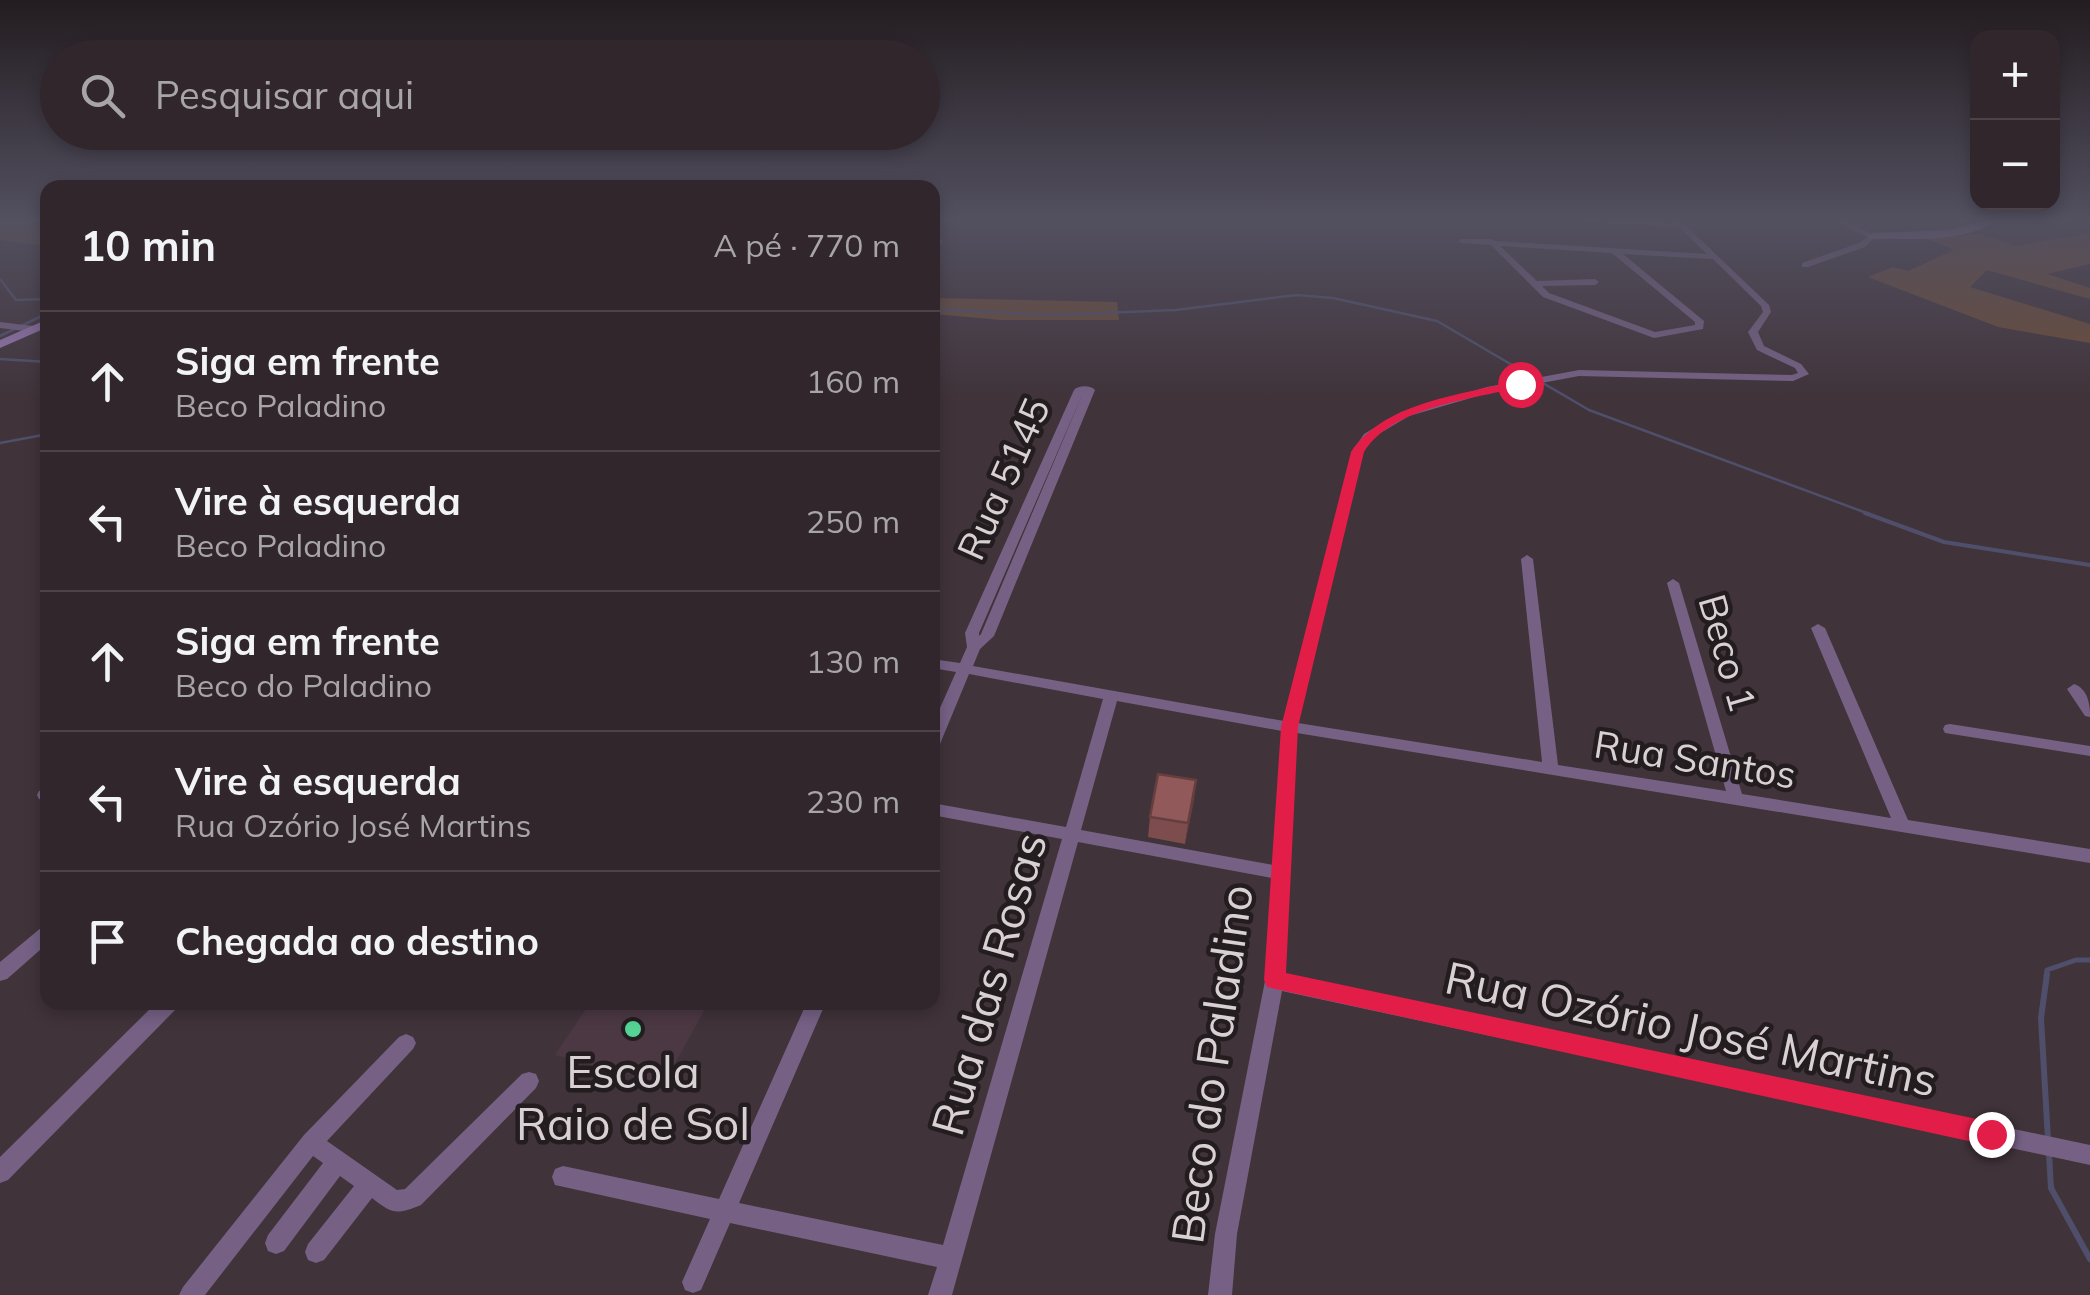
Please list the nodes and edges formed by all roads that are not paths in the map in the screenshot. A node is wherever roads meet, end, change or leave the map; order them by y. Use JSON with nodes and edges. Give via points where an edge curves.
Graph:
{"nodes":[{"id":1,"x":1529,"y":279,"type":"edge"},
{"id":2,"x":1649,"y":279,"type":"edge"},
{"id":3,"x":1738,"y":279,"type":"edge"},
{"id":4,"x":1595,"y":282,"type":"dead end"},
{"id":5,"x":1534,"y":284,"type":"junction"},
{"id":6,"x":0,"y":325,"type":"edge"},
{"id":7,"x":40,"y":326,"type":"edge"},
{"id":8,"x":33,"y":329,"type":"junction"},
{"id":9,"x":0,"y":344,"type":"edge"},
{"id":10,"x":1048,"y":476,"type":"junction"},
{"id":11,"x":1526,"y":559,"type":"dead end"},
{"id":12,"x":1673,"y":583,"type":"dead end"},
{"id":13,"x":1818,"y":628,"type":"dead end"},
{"id":14,"x":940,"y":665,"type":"edge"},
{"id":15,"x":966,"y":668,"type":"junction"},
{"id":16,"x":2074,"y":689,"type":"dead end"},
{"id":17,"x":1112,"y":694,"type":"junction"},
{"id":18,"x":2090,"y":712,"type":"edge"},
{"id":19,"x":940,"y":726,"type":"edge"},
{"id":20,"x":1290,"y":727,"type":"junction"},
{"id":21,"x":1950,"y":728,"type":"dead end"},
{"id":22,"x":2090,"y":751,"type":"edge"},
{"id":23,"x":1550,"y":770,"type":"junction"},
{"id":24,"x":1736,"y":800,"type":"junction"},
{"id":25,"x":940,"y":810,"type":"edge"},
{"id":26,"x":1902,"y":826,"type":"junction"},
{"id":27,"x":1072,"y":834,"type":"junction"},
{"id":28,"x":2090,"y":856,"type":"edge"},
{"id":29,"x":1281,"y":873,"type":"junction"},
{"id":30,"x":40,"y":938,"type":"edge"},
{"id":31,"x":3,"y":966,"type":"edge"},
{"id":32,"x":1274,"y":980,"type":"junction"},
{"id":33,"x":162,"y":1010,"type":"edge"},
{"id":34,"x":814,"y":1010,"type":"edge"},
{"id":35,"x":406,"y":1043,"type":"dead end"},
{"id":36,"x":529,"y":1081,"type":"dead end"},
{"id":37,"x":311,"y":1142,"type":"junction"},
{"id":38,"x":2090,"y":1155,"type":"edge"},
{"id":39,"x":338,"y":1160,"type":"junction"},
{"id":40,"x":0,"y":1172,"type":"edge"},
{"id":41,"x":563,"y":1177,"type":"dead end"},
{"id":42,"x":370,"y":1183,"type":"junction"},
{"id":43,"x":725,"y":1208,"type":"junction"},
{"id":44,"x":276,"y":1243,"type":"dead end"},
{"id":45,"x":316,"y":1252,"type":"dead end"},
{"id":46,"x":949,"y":1258,"type":"junction"},
{"id":47,"x":693,"y":1282,"type":"dead end"},
{"id":48,"x":190,"y":1295,"type":"edge"},
{"id":49,"x":940,"y":1295,"type":"edge"},
{"id":50,"x":1220,"y":1295,"type":"edge"}],
"edges":[{"from":1,"to":5,"type":"street"},
{"from":2,"to":5,"type":"street","via":[[1700,323],[1697,328],[1662,336],[1547,296]]},
{"from":3,"to":20,"type":"street","name":"Beco do Paladino","via":[[1767,312],[1755,325],[1755,342],[1798,366],[1802,376],[1586,372],[1487,390],[1406,414],[1368,436],[1357,452]]},
{"from":4,"to":5,"type":"street"},
{"from":6,"to":8,"type":"street"},
{"from":7,"to":8,"type":"street"},
{"from":8,"to":9,"type":"street"},
{"from":10,"to":10,"type":"street","name":"Rua 5145","via":[[1090,390],[1080,390]]},
{"from":10,"to":15,"type":"street","name":"Rua 5145","via":[[986,636]]},
{"from":11,"to":23,"type":"street"},
{"from":12,"to":24,"type":"street","name":"Beco 1"},
{"from":13,"to":26,"type":"street"},
{"from":14,"to":15,"type":"street"},
{"from":15,"to":17,"type":"street"},
{"from":15,"to":19,"type":"street","name":"Rua 5145"},
{"from":16,"to":18,"type":"street"},
{"from":17,"to":20,"type":"street"},
{"from":17,"to":27,"type":"street","name":"Rua das Rosas"},
{"from":20,"to":23,"type":"street","name":"Rua Santos"},
{"from":20,"to":29,"type":"street","name":"Beco do Paladino"},
{"from":21,"to":22,"type":"street"},
{"from":23,"to":24,"type":"street","name":"Rua Santos"},
{"from":24,"to":26,"type":"street","name":"Rua Santos"},
{"from":25,"to":27,"type":"street"},
{"from":26,"to":28,"type":"street","name":"Rua Santos"},
{"from":27,"to":29,"type":"street"},
{"from":27,"to":46,"type":"street","name":"Rua das Rosas"},
{"from":29,"to":32,"type":"street","name":"Beco do Paladino"},
{"from":30,"to":31,"type":"street"},
{"from":32,"to":38,"type":"street","name":"Rua Ozório José Martins"},
{"from":32,"to":50,"type":"street","name":"Beco do Paladino"},
{"from":33,"to":40,"type":"street"},
{"from":34,"to":43,"type":"street"},
{"from":35,"to":37,"type":"street"},
{"from":36,"to":42,"type":"street","via":[[414,1197],[392,1200]]},
{"from":37,"to":39,"type":"street"},
{"from":37,"to":48,"type":"street"},
{"from":39,"to":42,"type":"street"},
{"from":39,"to":44,"type":"street"},
{"from":41,"to":43,"type":"street"},
{"from":42,"to":45,"type":"street"},
{"from":43,"to":46,"type":"street"},
{"from":43,"to":47,"type":"street"},
{"from":46,"to":49,"type":"street","name":"Rua das Rosas"}]}
